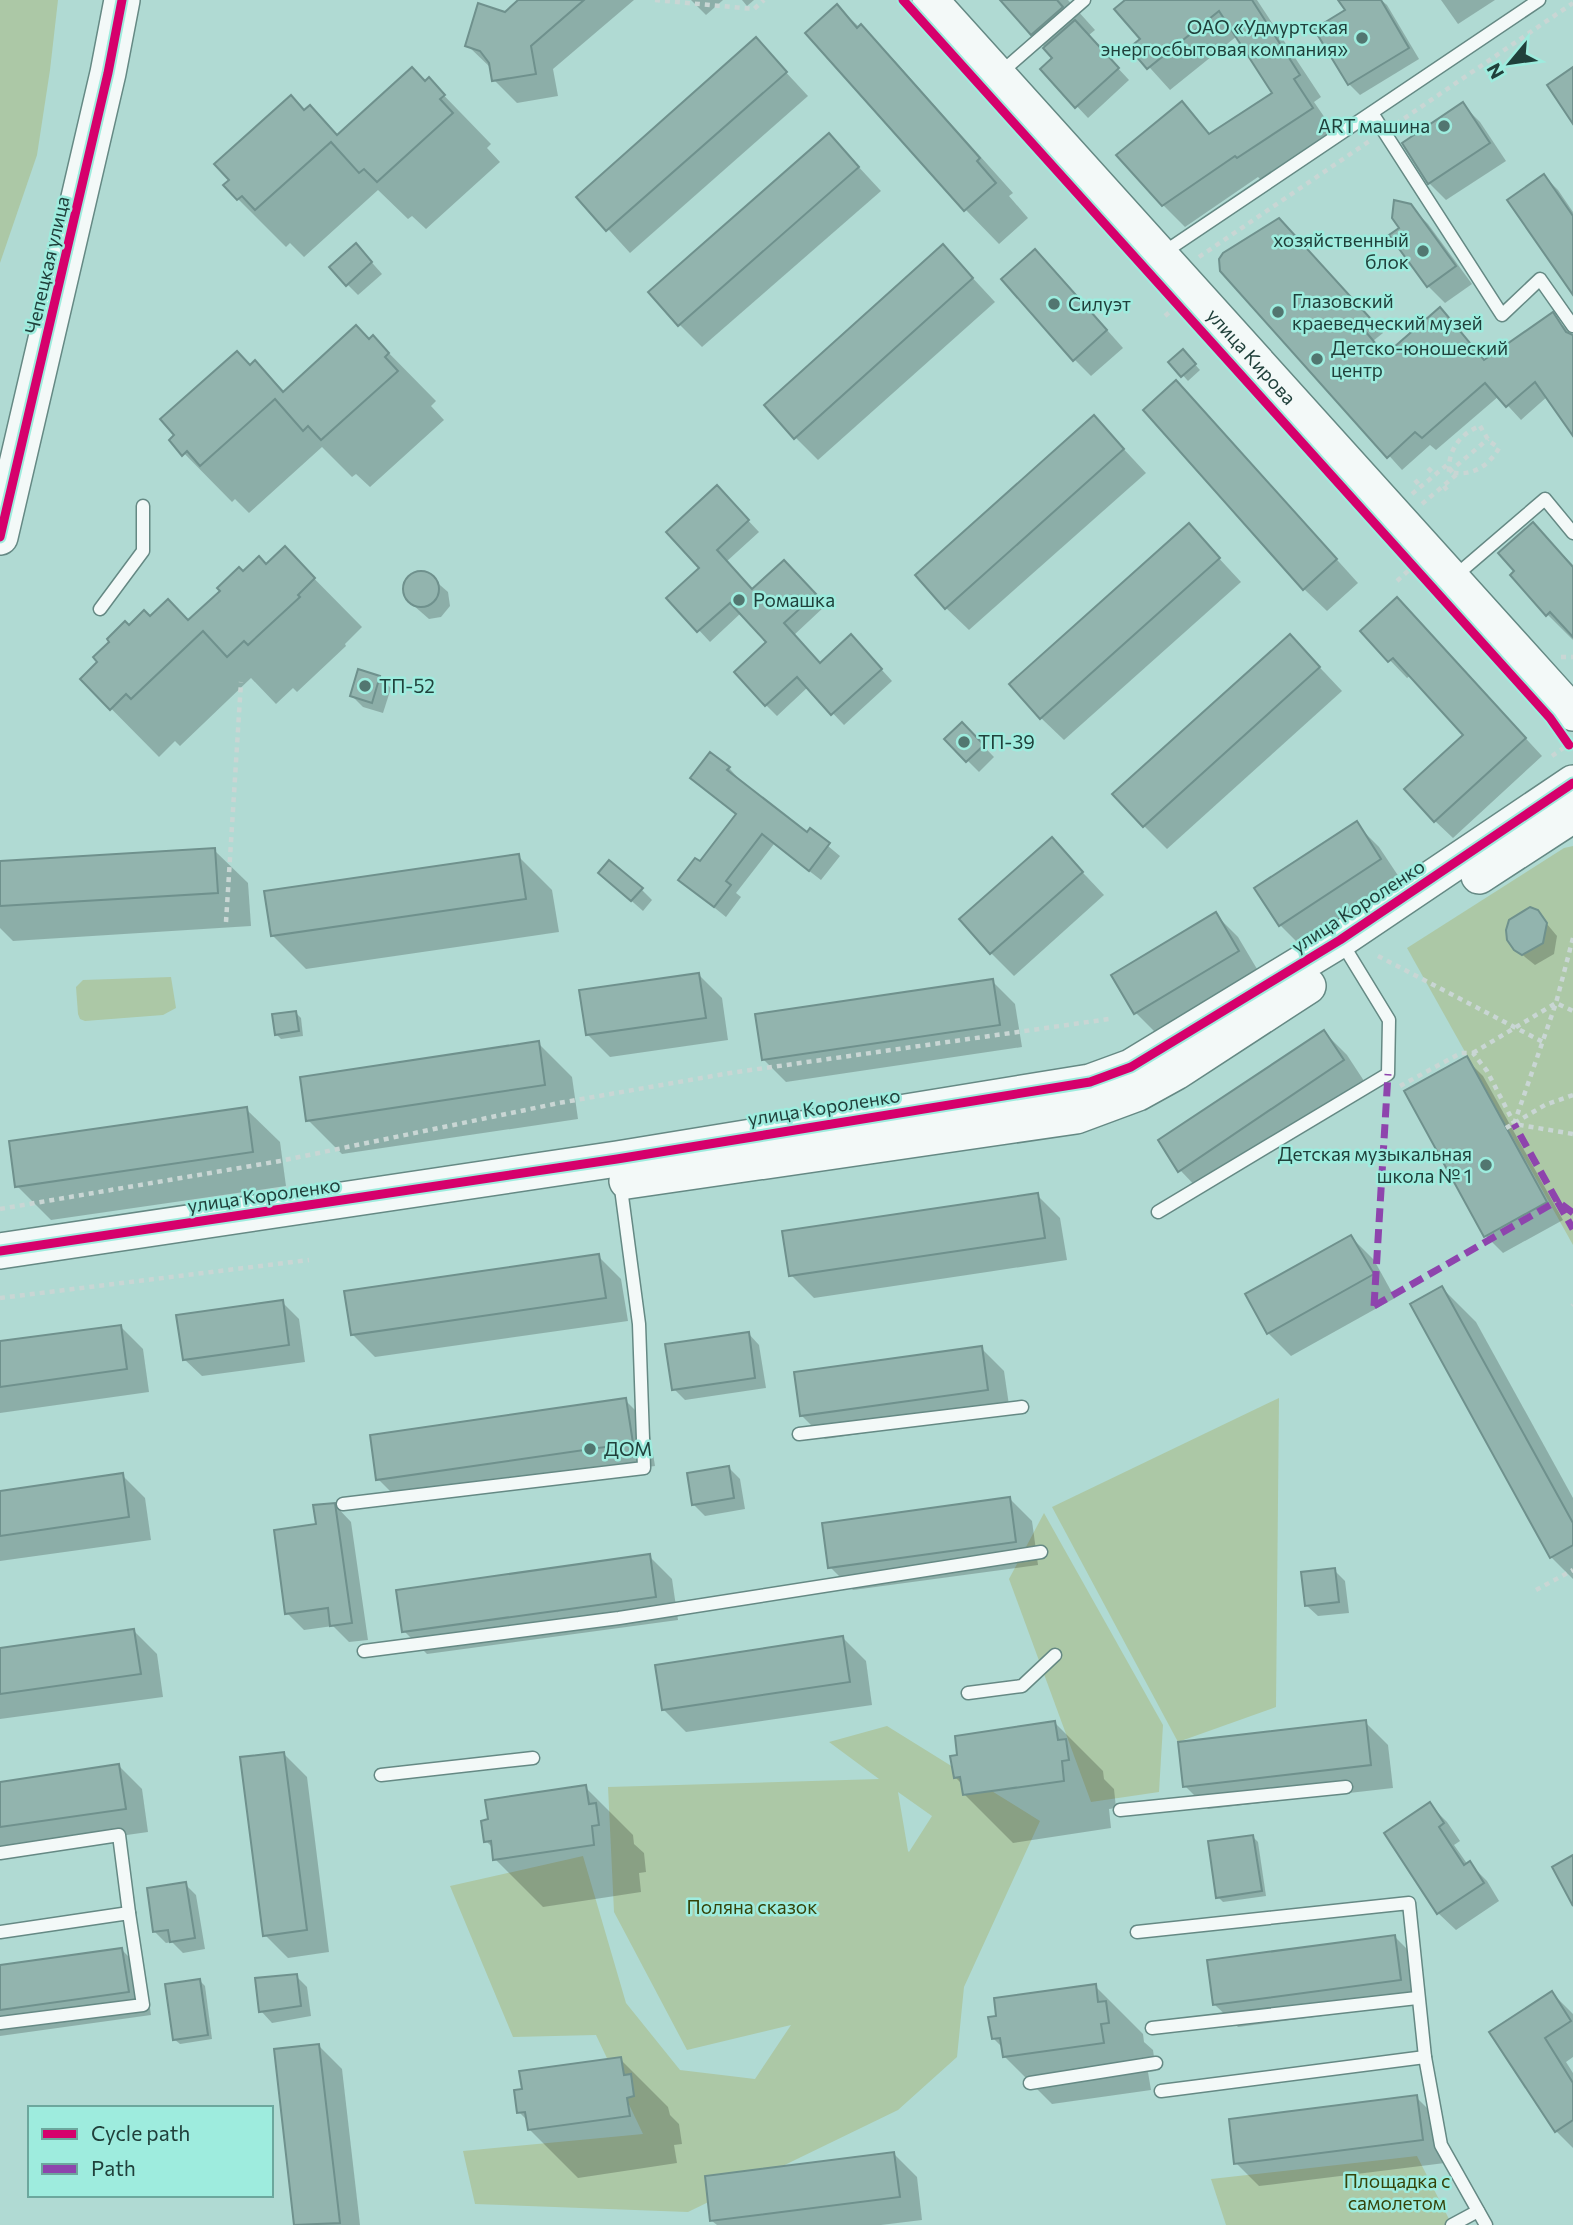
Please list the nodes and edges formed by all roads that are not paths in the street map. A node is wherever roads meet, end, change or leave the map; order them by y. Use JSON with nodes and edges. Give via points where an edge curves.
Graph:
{"nodes":[{"id":1,"x":122,"y":0,"type":"edge"},
{"id":2,"x":930,"y":0,"type":"edge"},
{"id":3,"x":1084,"y":0,"type":"edge"},
{"id":4,"x":1539,"y":0,"type":"edge"},
{"id":5,"x":998,"y":75,"type":"junction"},
{"id":6,"x":1372,"y":113,"type":"junction"},
{"id":7,"x":1160,"y":256,"type":"junction"},
{"id":8,"x":1573,"y":326,"type":"edge"},
{"id":9,"x":143,"y":506,"type":"dead end"},
{"id":10,"x":1573,"y":533,"type":"edge"},
{"id":11,"x":0,"y":537,"type":"edge"},
{"id":12,"x":1437,"y":578,"type":"junction"},
{"id":13,"x":100,"y":608,"type":"dead end"},
{"id":14,"x":1569,"y":734,"type":"edge"},
{"id":15,"x":1563,"y":770,"type":"edge"},
{"id":16,"x":1573,"y":815,"type":"edge"},
{"id":17,"x":1356,"y":952,"type":"junction"},
{"id":18,"x":619,"y":1171,"type":"junction"},
{"id":19,"x":1158,"y":1212,"type":"dead end"},
{"id":20,"x":0,"y":1251,"type":"edge"},
{"id":21,"x":0,"y":1273,"type":"edge"},
{"id":22,"x":1022,"y":1407,"type":"dead end"},
{"id":23,"x":799,"y":1434,"type":"dead end"},
{"id":24,"x":343,"y":1504,"type":"dead end"},
{"id":25,"x":1041,"y":1552,"type":"dead end"},
{"id":26,"x":365,"y":1651,"type":"dead end"},
{"id":27,"x":1055,"y":1655,"type":"dead end"},
{"id":28,"x":968,"y":1693,"type":"dead end"},
{"id":29,"x":533,"y":1758,"type":"dead end"},
{"id":30,"x":381,"y":1775,"type":"dead end"},
{"id":31,"x":1346,"y":1787,"type":"dead end"},
{"id":32,"x":1120,"y":1810,"type":"dead end"},
{"id":33,"x":0,"y":1853,"type":"edge"},
{"id":34,"x":130,"y":1913,"type":"junction"},
{"id":35,"x":0,"y":1932,"type":"edge"},
{"id":36,"x":1137,"y":1932,"type":"dead end"},
{"id":37,"x":1417,"y":1998,"type":"junction"},
{"id":38,"x":0,"y":2023,"type":"edge"},
{"id":39,"x":1152,"y":2028,"type":"dead end"},
{"id":40,"x":1425,"y":2057,"type":"junction"},
{"id":41,"x":1156,"y":2063,"type":"dead end"},
{"id":42,"x":1030,"y":2083,"type":"dead end"},
{"id":43,"x":1161,"y":2091,"type":"dead end"},
{"id":44,"x":1478,"y":2211,"type":"junction"},
{"id":45,"x":1452,"y":2225,"type":"edge"},
{"id":46,"x":1486,"y":2225,"type":"edge"}],
"edges":[{"from":1,"to":11,"type":"street","name":"Чепецкая улица"},
{"from":2,"to":5,"type":"street","name":"улица Кирова"},
{"from":3,"to":5,"type":"lane"},
{"from":4,"to":6,"type":"lane"},
{"from":5,"to":7,"type":"street","name":"улица Кирова"},
{"from":6,"to":7,"type":"lane"},
{"from":6,"to":8,"type":"lane","via":[[1503,315],[1539,279]]},
{"from":7,"to":12,"type":"street","name":"улица Кирова"},
{"from":9,"to":13,"type":"lane","via":[[143,551]]},
{"from":10,"to":12,"type":"lane","via":[[1545,499]]},
{"from":12,"to":14,"type":"street","name":"улица Кирова"},
{"from":15,"to":17,"type":"street","name":"улица Короленко"},
{"from":16,"to":17,"type":"street","name":"улица Короленко"},
{"from":17,"to":18,"type":"street","name":"улица Короленко","via":[[1132,1067],[1090,1082]]},
{"from":17,"to":19,"type":"lane","via":[[1390,1020],[1388,1074]]},
{"from":18,"to":20,"type":"street","name":"улица Короленко"},
{"from":18,"to":21,"type":"street","name":"улица Короленко"},
{"from":18,"to":24,"type":"lane","via":[[639,1324],[644,1468]]},
{"from":22,"to":23,"type":"lane"},
{"from":25,"to":26,"type":"lane","via":[[619,1618]]},
{"from":27,"to":28,"type":"lane","via":[[1022,1686]]},
{"from":29,"to":30,"type":"lane"},
{"from":31,"to":32,"type":"lane"},
{"from":33,"to":34,"type":"lane","via":[[119,1835]]},
{"from":34,"to":35,"type":"lane"},
{"from":34,"to":38,"type":"lane","via":[[143,2005]]},
{"from":36,"to":37,"type":"lane","via":[[1409,1903]]},
{"from":37,"to":39,"type":"lane"},
{"from":37,"to":40,"type":"lane"},
{"from":40,"to":43,"type":"lane"},
{"from":40,"to":44,"type":"lane","via":[[1441,2145]]},
{"from":41,"to":42,"type":"lane"},
{"from":44,"to":45,"type":"lane"},
{"from":44,"to":46,"type":"lane"}]}
